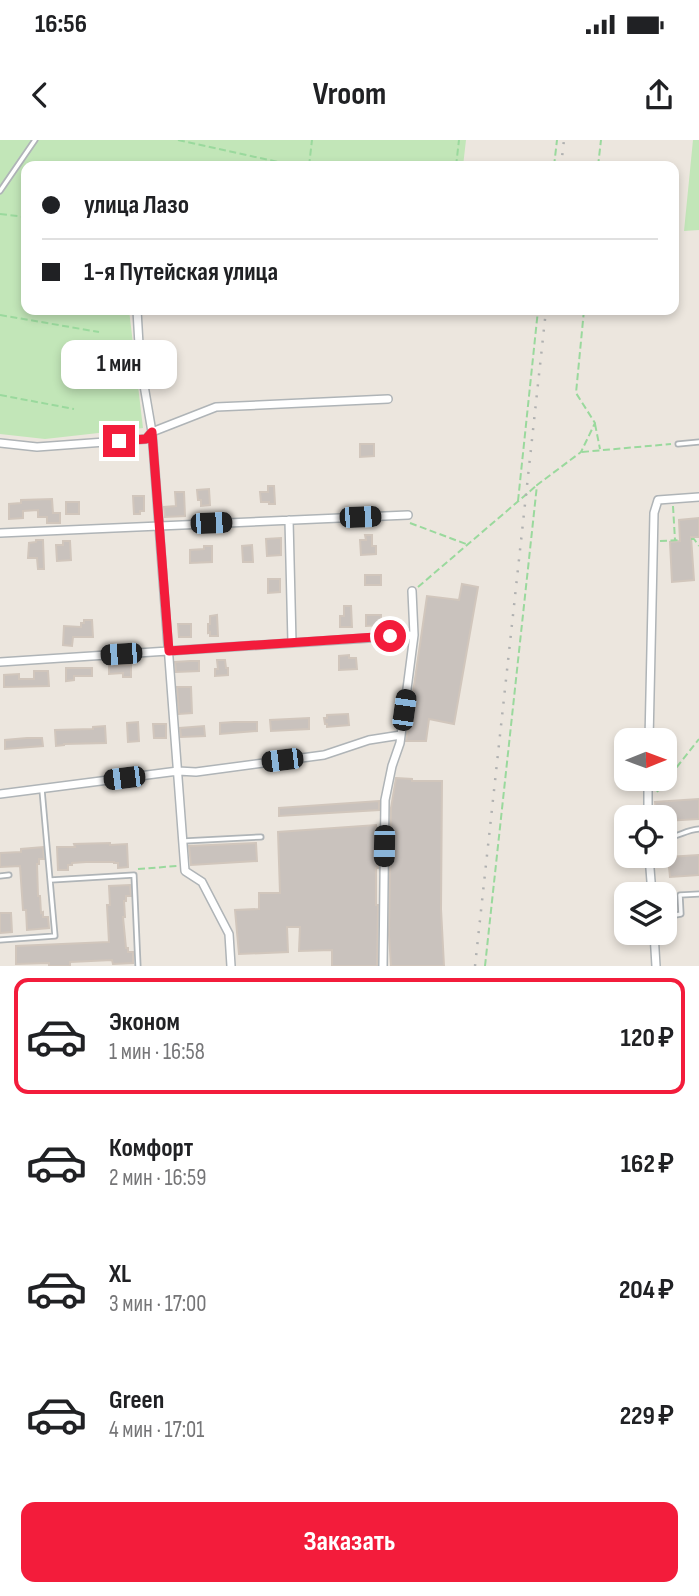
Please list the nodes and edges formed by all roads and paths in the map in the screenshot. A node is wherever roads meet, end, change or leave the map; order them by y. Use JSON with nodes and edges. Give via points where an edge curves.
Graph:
{"nodes":[{"id":1,"x":35,"y":140,"type":"edge"},
{"id":2,"x":178,"y":140,"type":"edge"},
{"id":3,"x":312,"y":140,"type":"edge"},
{"id":4,"x":458,"y":140,"type":"edge"},
{"id":5,"x":556,"y":140,"type":"edge"},
{"id":6,"x":601,"y":140,"type":"edge"},
{"id":7,"x":273,"y":161,"type":"edge"},
{"id":8,"x":310,"y":161,"type":"edge"},
{"id":9,"x":456,"y":161,"type":"edge"},
{"id":10,"x":554,"y":161,"type":"edge"},
{"id":11,"x":599,"y":161,"type":"edge"},
{"id":12,"x":0,"y":191,"type":"edge"},
{"id":13,"x":0,"y":214,"type":"edge"},
{"id":14,"x":21,"y":216,"type":"edge"},
{"id":15,"x":0,"y":315,"type":"edge"},
{"id":16,"x":136,"y":315,"type":"edge"},
{"id":17,"x":537,"y":315,"type":"edge"},
{"id":18,"x":584,"y":315,"type":"edge"},
{"id":19,"x":99,"y":332,"type":"dead end"},
{"id":20,"x":0,"y":395,"type":"edge"},
{"id":21,"x":387,"y":399,"type":"dead end"},
{"id":22,"x":74,"y":409,"type":"dead end"},
{"id":23,"x":595,"y":423,"type":"junction"},
{"id":24,"x":152,"y":432,"type":"junction"},
{"id":25,"x":699,"y":442,"type":"edge"},
{"id":26,"x":0,"y":443,"type":"edge"},
{"id":27,"x":678,"y":444,"type":"joint"},
{"id":28,"x":600,"y":450,"type":"junction"},
{"id":29,"x":581,"y":452,"type":"junction"},
{"id":30,"x":537,"y":485,"type":"junction"},
{"id":31,"x":699,"y":497,"type":"edge"},
{"id":32,"x":673,"y":499,"type":"junction"},
{"id":33,"x":518,"y":501,"type":"junction"},
{"id":34,"x":408,"y":515,"type":"joint"},
{"id":35,"x":289,"y":520,"type":"junction"},
{"id":36,"x":160,"y":525,"type":"junction"},
{"id":37,"x":0,"y":533,"type":"edge"},
{"id":38,"x":691,"y":539,"type":"dead end"},
{"id":39,"x":675,"y":540,"type":"junction"},
{"id":40,"x":680,"y":540,"type":"dead end"},
{"id":41,"x":653,"y":541,"type":"junction"},
{"id":42,"x":467,"y":544,"type":"junction"},
{"id":43,"x":699,"y":545,"type":"edge"},
{"id":44,"x":412,"y":591,"type":"joint"},
{"id":45,"x":414,"y":635,"type":"junction"},
{"id":46,"x":292,"y":643,"type":"junction"},
{"id":47,"x":169,"y":651,"type":"junction"},
{"id":48,"x":0,"y":662,"type":"edge"},
{"id":49,"x":649,"y":728,"type":"edge"},
{"id":50,"x":401,"y":734,"type":"junction"},
{"id":51,"x":699,"y":739,"type":"edge"},
{"id":52,"x":178,"y":771,"type":"junction"},
{"id":53,"x":42,"y":788,"type":"junction"},
{"id":54,"x":648,"y":791,"type":"edge"},
{"id":55,"x":0,"y":794,"type":"edge"},
{"id":56,"x":648,"y":803,"type":"joint"},
{"id":57,"x":699,"y":828,"type":"edge"},
{"id":58,"x":261,"y":837,"type":"dead end"},
{"id":59,"x":677,"y":837,"type":"edge"},
{"id":60,"x":184,"y":841,"type":"junction"},
{"id":61,"x":185,"y":866,"type":"junction"},
{"id":62,"x":9,"y":875,"type":"dead end"},
{"id":63,"x":134,"y":875,"type":"junction"},
{"id":64,"x":0,"y":876,"type":"edge"},
{"id":65,"x":51,"y":880,"type":"junction"},
{"id":66,"x":699,"y":894,"type":"edge"},
{"id":67,"x":677,"y":914,"type":"edge"},
{"id":68,"x":0,"y":940,"type":"edge"},
{"id":69,"x":655,"y":945,"type":"edge"},
{"id":70,"x":138,"y":966,"type":"edge"},
{"id":71,"x":231,"y":966,"type":"edge"},
{"id":72,"x":383,"y":966,"type":"edge"},
{"id":73,"x":485,"y":966,"type":"edge"},
{"id":74,"x":656,"y":966,"type":"edge"}],
"edges":[{"from":1,"to":12,"type":"lane"},
{"from":2,"to":7,"type":"path"},
{"from":3,"to":8,"type":"path"},
{"from":4,"to":9,"type":"path"},
{"from":5,"to":10,"type":"path"},
{"from":6,"to":11,"type":"path"},
{"from":13,"to":14,"type":"path"},
{"from":15,"to":19,"type":"path"},
{"from":16,"to":24,"type":"street"},
{"from":17,"to":33,"type":"path"},
{"from":18,"to":23,"type":"path","via":[[576,393]]},
{"from":20,"to":22,"type":"path"},
{"from":21,"to":24,"type":"street","via":[[216,407]]},
{"from":23,"to":28,"type":"path"},
{"from":23,"to":29,"type":"path"},
{"from":24,"to":26,"type":"street","via":[[146,439],[37,447]]},
{"from":24,"to":36,"type":"street"},
{"from":25,"to":27,"type":"lane"},
{"from":27,"to":28,"type":"path"},
{"from":28,"to":29,"type":"path"},
{"from":29,"to":30,"type":"path"},
{"from":30,"to":33,"type":"path"},
{"from":30,"to":73,"type":"path"},
{"from":31,"to":32,"type":"street"},
{"from":32,"to":39,"type":"path"},
{"from":32,"to":41,"type":"street","via":[[658,500]]},
{"from":33,"to":42,"type":"path"},
{"from":34,"to":35,"type":"street"},
{"from":34,"to":42,"type":"path","via":[[410,524]]},
{"from":35,"to":36,"type":"street"},
{"from":35,"to":46,"type":"street"},
{"from":36,"to":37,"type":"street"},
{"from":36,"to":47,"type":"street"},
{"from":38,"to":43,"type":"path"},
{"from":39,"to":40,"type":"path"},
{"from":39,"to":41,"type":"path"},
{"from":41,"to":49,"type":"street"},
{"from":42,"to":44,"type":"path"},
{"from":44,"to":45,"type":"street"},
{"from":45,"to":46,"type":"street"},
{"from":45,"to":50,"type":"street"},
{"from":46,"to":47,"type":"street"},
{"from":47,"to":48,"type":"street"},
{"from":47,"to":52,"type":"street"},
{"from":50,"to":52,"type":"street","via":[[324,755]]},
{"from":50,"to":72,"type":"street","via":[[385,800]]},
{"from":51,"to":56,"type":"path"},
{"from":52,"to":53,"type":"street"},
{"from":52,"to":60,"type":"street"},
{"from":53,"to":55,"type":"street"},
{"from":53,"to":65,"type":"lane"},
{"from":54,"to":56,"type":"street"},
{"from":57,"to":59,"type":"lane"},
{"from":58,"to":60,"type":"lane"},
{"from":60,"to":61,"type":"street"},
{"from":61,"to":63,"type":"path","via":[[138,868]]},
{"from":61,"to":71,"type":"street","via":[[185,871],[202,882],[229,934]]},
{"from":62,"to":64,"type":"lane"},
{"from":63,"to":65,"type":"lane"},
{"from":63,"to":70,"type":"lane"},
{"from":65,"to":68,"type":"lane","via":[[55,936]]},
{"from":66,"to":67,"type":"lane","via":[[680,895],[681,914]]},
{"from":69,"to":74,"type":"street"}]}
